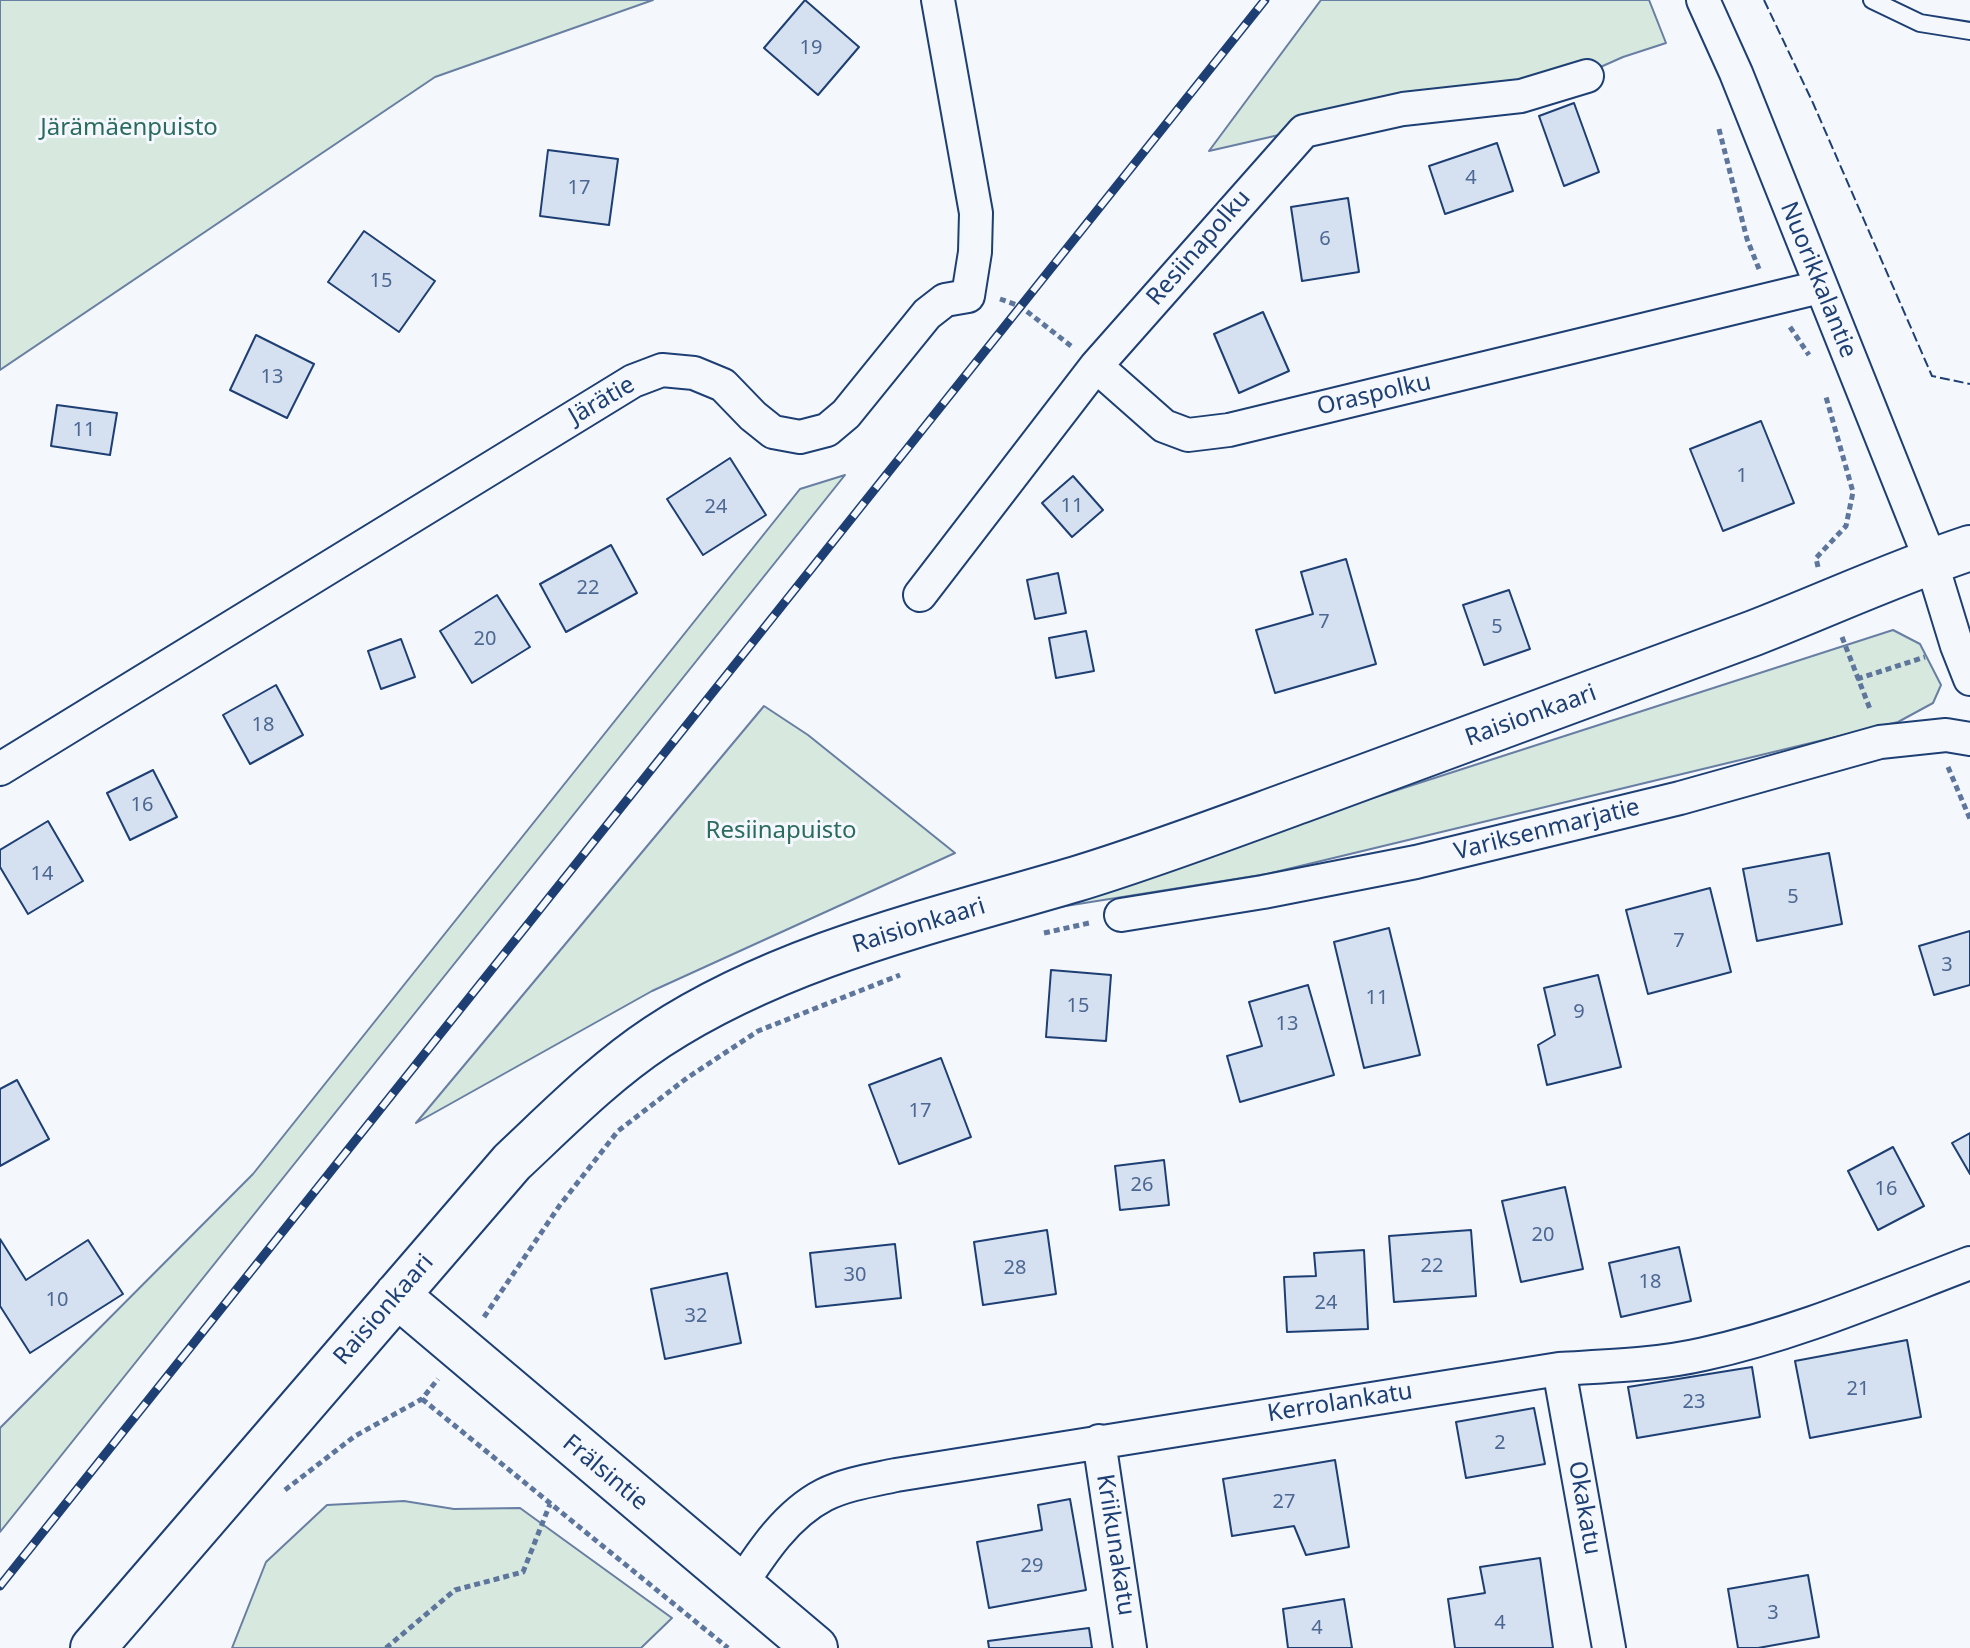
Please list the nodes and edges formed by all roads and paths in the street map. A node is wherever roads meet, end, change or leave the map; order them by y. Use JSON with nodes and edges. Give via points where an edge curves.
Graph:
{"nodes":[{"id":1,"x":938,"y":0,"type":"edge"},
{"id":2,"x":1703,"y":0,"type":"edge"},
{"id":3,"x":1872,"y":0,"type":"edge"},
{"id":4,"x":1970,"y":31,"type":"edge"},
{"id":5,"x":1587,"y":76,"type":"dead end"},
{"id":6,"x":1717,"y":119,"type":"dead end"},
{"id":7,"x":1820,"y":287,"type":"junction"},
{"id":8,"x":968,"y":296,"type":"junction"},
{"id":9,"x":1771,"y":301,"type":"junction"},
{"id":10,"x":1811,"y":359,"type":"dead end"},
{"id":11,"x":1096,"y":366,"type":"junction"},
{"id":12,"x":1822,"y":384,"type":"dead end"},
{"id":13,"x":1950,"y":554,"type":"edge"},
{"id":14,"x":920,"y":595,"type":"dead end"},
{"id":15,"x":1830,"y":603,"type":"junction"},
{"id":16,"x":1928,"y":656,"type":"dead end"},
{"id":17,"x":1970,"y":679,"type":"edge"},
{"id":18,"x":1970,"y":739,"type":"edge"},
{"id":19,"x":0,"y":769,"type":"edge"},
{"id":20,"x":1121,"y":915,"type":"joint"},
{"id":21,"x":1029,"y":936,"type":"dead end"},
{"id":22,"x":909,"y":972,"type":"dead end"},
{"id":23,"x":1970,"y":1263,"type":"edge"},
{"id":24,"x":397,"y":1295,"type":"junction"},
{"id":25,"x":461,"y":1351,"type":"junction"},
{"id":26,"x":1559,"y":1369,"type":"junction"},
{"id":27,"x":422,"y":1399,"type":"junction"},
{"id":28,"x":1099,"y":1441,"type":"junction"},
{"id":29,"x":279,"y":1494,"type":"dead end"},
{"id":30,"x":550,"y":1504,"type":"junction"},
{"id":31,"x":740,"y":1586,"type":"junction"},
{"id":32,"x":93,"y":1648,"type":"edge"},
{"id":33,"x":386,"y":1648,"type":"edge"},
{"id":34,"x":728,"y":1648,"type":"edge"},
{"id":35,"x":815,"y":1648,"type":"edge"},
{"id":36,"x":1130,"y":1648,"type":"edge"},
{"id":37,"x":1609,"y":1648,"type":"edge"}],
"edges":[{"from":1,"to":8,"type":"street","via":[[976,213]]},
{"from":2,"to":7,"type":"street","name":"Nuorikkalantie"},
{"from":3,"to":4,"type":"lane","via":[[1920,23]]},
{"from":5,"to":11,"type":"street","name":"Resiinapolku","via":[[1521,96],[1403,109],[1304,131]]},
{"from":6,"to":9,"type":"path","via":[[1747,239]]},
{"from":7,"to":9,"type":"street","name":"Oraspolku"},
{"from":7,"to":13,"type":"street","name":"Nuorikkalantie"},
{"from":8,"to":11,"type":"path","via":[[987,294],[1020,306]]},
{"from":8,"to":19,"type":"street","name":"Järätie","via":[[945,300],[927,314],[846,414],[827,430],[800,437],[773,432],[723,385],[694,373],[662,370],[633,381]]},
{"from":9,"to":10,"type":"path"},
{"from":9,"to":11,"type":"street","name":"Oraspolku","via":[[1244,427],[1188,435],[1164,426]]},
{"from":11,"to":14,"type":"street","name":"Resiinapolku"},
{"from":12,"to":15,"type":"path","via":[[1853,492],[1846,526],[1816,558]]},
{"from":13,"to":15,"type":"main road","name":"Raisionkaari"},
{"from":13,"to":17,"type":"street","via":[[1957,646]]},
{"from":15,"to":16,"type":"path","via":[[1857,679]]},
{"from":15,"to":24,"type":"main road","name":"Raisionkaari","via":[[1193,840],[841,950],[716,1004],[657,1037],[584,1094],[512,1162]]},
{"from":18,"to":20,"type":"street","name":"Variksenmarjatie","via":[[1946,735],[1880,742],[1680,798],[1416,862]]},
{"from":20,"to":21,"type":"path"},
{"from":22,"to":25,"type":"path","via":[[758,1031],[618,1131],[560,1205]]},
{"from":23,"to":26,"type":"street","name":"Kerrolankatu","via":[[1822,1320],[1718,1351],[1643,1365]]},
{"from":24,"to":25,"type":"main road","name":"Frälsintie"},
{"from":24,"to":32,"type":"main road","name":"Raisionkaari"},
{"from":25,"to":27,"type":"path"},
{"from":25,"to":31,"type":"main road","name":"Frälsintie"},
{"from":26,"to":28,"type":"street","name":"Kerrolankatu"},
{"from":26,"to":37,"type":"street","name":"Okakatu"},
{"from":27,"to":29,"type":"path","via":[[355,1436]]},
{"from":27,"to":30,"type":"path"},
{"from":28,"to":31,"type":"street","name":"Kerrolankatu","via":[[896,1475],[823,1495],[764,1548]]},
{"from":28,"to":36,"type":"street","name":"Kriikunakatu"},
{"from":30,"to":33,"type":"path","via":[[523,1572],[455,1590]]},
{"from":30,"to":34,"type":"path"},
{"from":31,"to":35,"type":"main road","name":"Frälsintie"}]}
